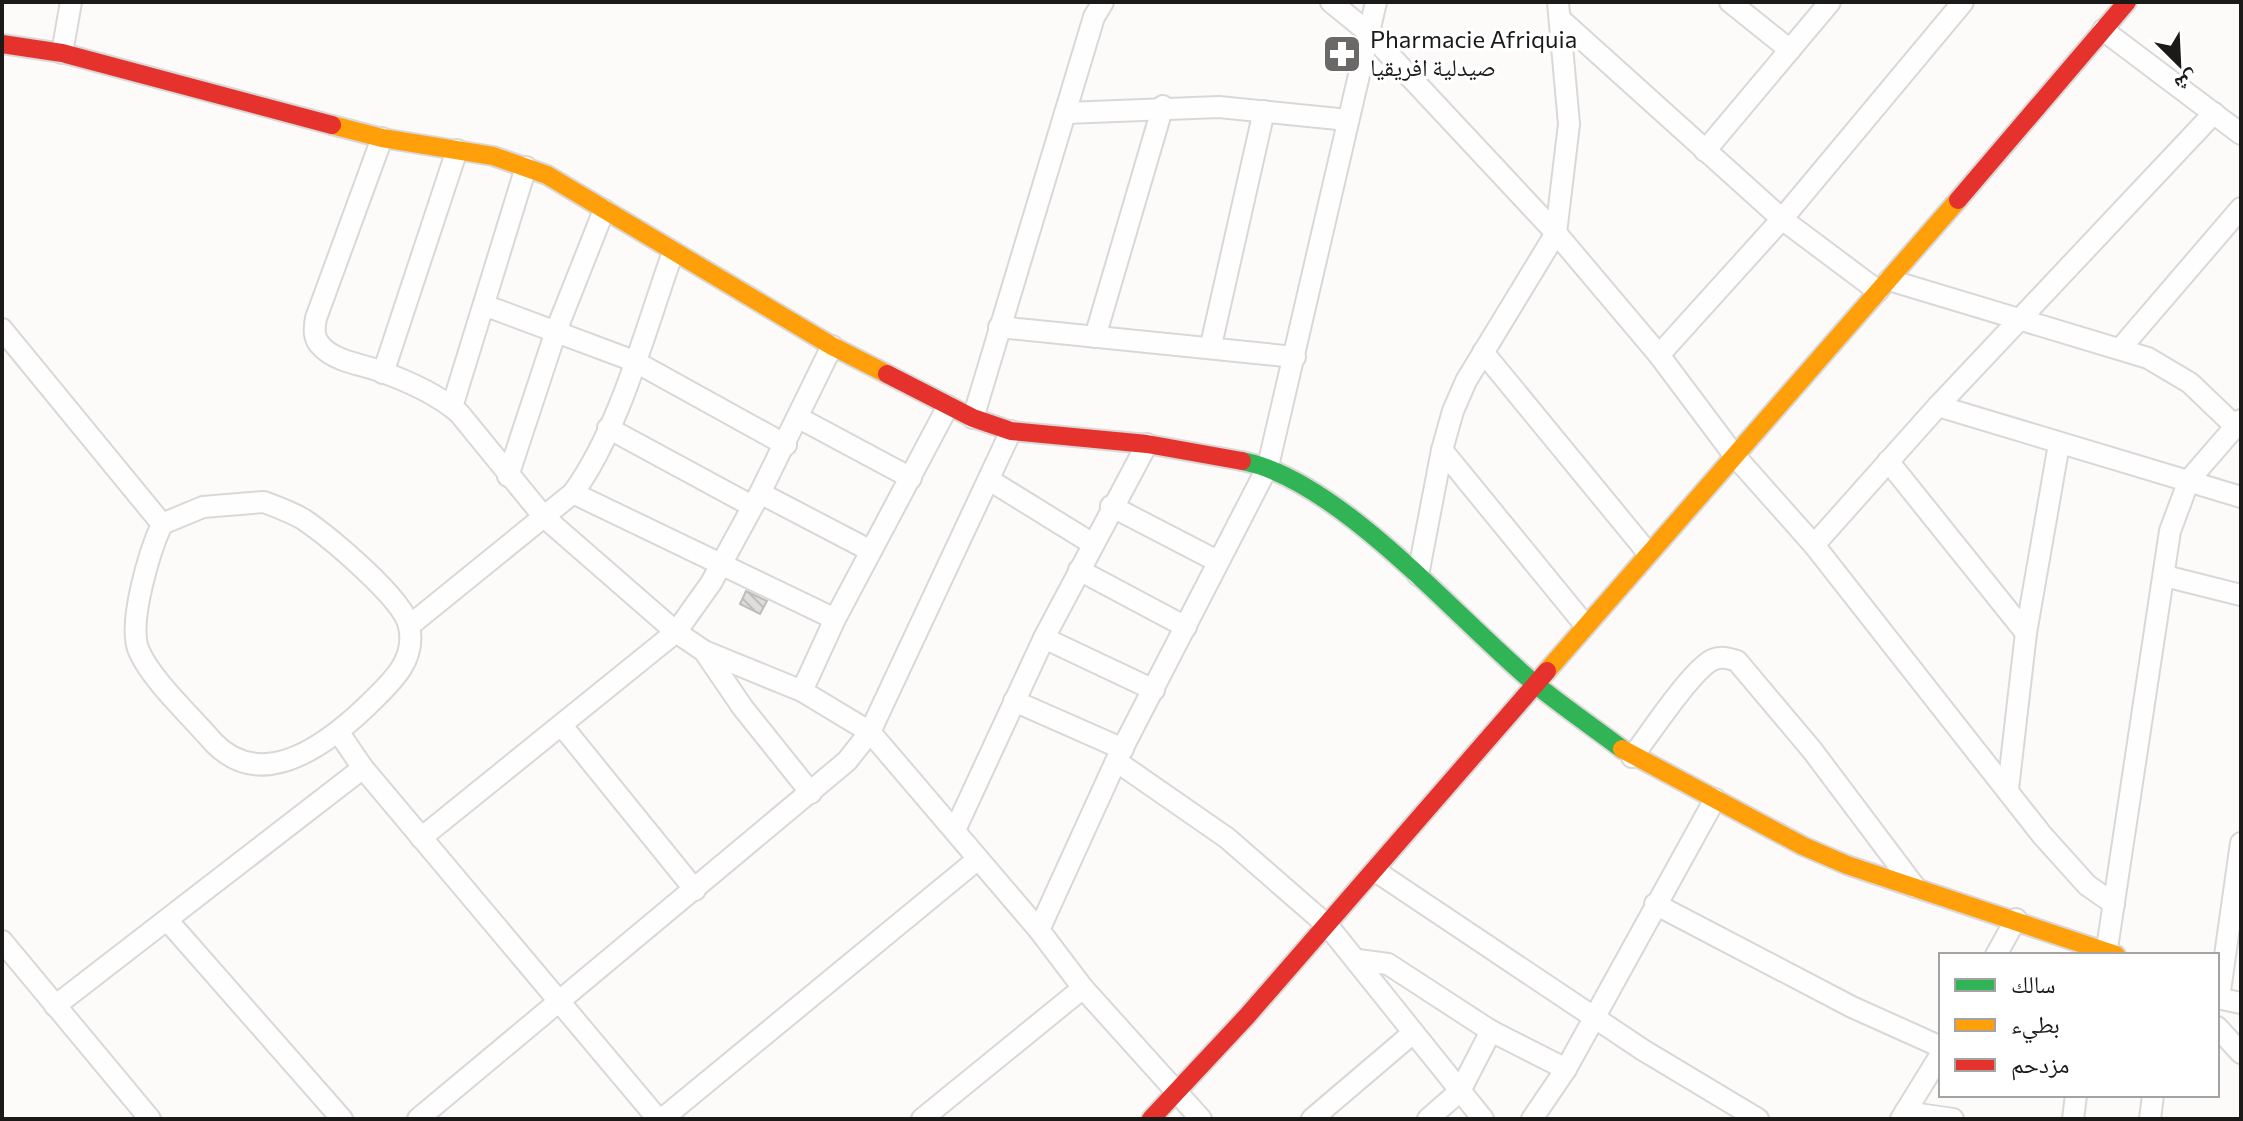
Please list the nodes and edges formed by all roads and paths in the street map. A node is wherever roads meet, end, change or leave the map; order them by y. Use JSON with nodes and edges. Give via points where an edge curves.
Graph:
{"nodes":[{"id":1,"x":71,"y":2,"type":"edge"},
{"id":2,"x":1103,"y":2,"type":"edge"},
{"id":3,"x":1331,"y":2,"type":"edge"},
{"id":4,"x":1376,"y":2,"type":"edge"},
{"id":5,"x":1730,"y":2,"type":"edge"},
{"id":6,"x":1830,"y":2,"type":"edge"},
{"id":7,"x":1963,"y":2,"type":"edge"},
{"id":8,"x":2127,"y":2,"type":"edge"},
{"id":9,"x":1559,"y":11,"type":"edge"},
{"id":10,"x":2103,"y":30,"type":"junction"},
{"id":11,"x":1369,"y":33,"type":"junction"},
{"id":12,"x":2,"y":44,"type":"edge"},
{"id":13,"x":1790,"y":50,"type":"junction"},
{"id":14,"x":62,"y":53,"type":"junction"},
{"id":15,"x":1163,"y":106,"type":"junction"},
{"id":16,"x":1264,"y":111,"type":"junction"},
{"id":17,"x":1066,"y":113,"type":"junction"},
{"id":18,"x":2214,"y":113,"type":"junction"},
{"id":19,"x":1348,"y":120,"type":"junction"},
{"id":20,"x":2241,"y":134,"type":"edge"},
{"id":21,"x":382,"y":138,"type":"junction"},
{"id":22,"x":457,"y":150,"type":"junction"},
{"id":23,"x":1705,"y":151,"type":"junction"},
{"id":24,"x":526,"y":167,"type":"junction"},
{"id":25,"x":2241,"y":208,"type":"edge"},
{"id":26,"x":604,"y":210,"type":"junction"},
{"id":27,"x":1782,"y":219,"type":"junction"},
{"id":28,"x":1556,"y":233,"type":"junction"},
{"id":29,"x":673,"y":252,"type":"junction"},
{"id":30,"x":1884,"y":286,"type":"junction"},
{"id":31,"x":484,"y":305,"type":"junction"},
{"id":32,"x":2020,"y":319,"type":"junction"},
{"id":33,"x":999,"y":327,"type":"junction"},
{"id":34,"x":2,"y":329,"type":"edge"},
{"id":35,"x":556,"y":331,"type":"junction"},
{"id":36,"x":1095,"y":337,"type":"junction"},
{"id":37,"x":1211,"y":345,"type":"junction"},
{"id":38,"x":832,"y":346,"type":"junction"},
{"id":39,"x":2120,"y":349,"type":"junction"},
{"id":40,"x":1483,"y":352,"type":"junction"},
{"id":41,"x":1659,"y":355,"type":"junction"},
{"id":42,"x":1295,"y":357,"type":"junction"},
{"id":43,"x":634,"y":361,"type":"junction"},
{"id":44,"x":383,"y":373,"type":"junction"},
{"id":45,"x":948,"y":406,"type":"junction"},
{"id":46,"x":1938,"y":406,"type":"junction"},
{"id":47,"x":452,"y":407,"type":"junction"},
{"id":48,"x":799,"y":418,"type":"junction"},
{"id":49,"x":973,"y":418,"type":"junction"},
{"id":50,"x":2238,"y":423,"type":"edge"},
{"id":51,"x":608,"y":428,"type":"junction"},
{"id":52,"x":1011,"y":431,"type":"junction"},
{"id":53,"x":1147,"y":444,"type":"junction"},
{"id":54,"x":2059,"y":444,"type":"junction"},
{"id":55,"x":786,"y":445,"type":"junction"},
{"id":56,"x":1442,"y":450,"type":"junction"},
{"id":57,"x":1734,"y":455,"type":"junction"},
{"id":58,"x":1888,"y":461,"type":"junction"},
{"id":59,"x":1268,"y":466,"type":"junction"},
{"id":60,"x":508,"y":476,"type":"junction"},
{"id":61,"x":911,"y":478,"type":"junction"},
{"id":62,"x":2189,"y":480,"type":"junction"},
{"id":63,"x":991,"y":481,"type":"junction"},
{"id":64,"x":573,"y":493,"type":"junction"},
{"id":65,"x":2241,"y":497,"type":"edge"},
{"id":66,"x":756,"y":500,"type":"junction"},
{"id":67,"x":1111,"y":506,"type":"junction"},
{"id":68,"x":544,"y":517,"type":"junction"},
{"id":69,"x":162,"y":524,"type":"junction"},
{"id":70,"x":1093,"y":544,"type":"junction"},
{"id":71,"x":1814,"y":545,"type":"junction"},
{"id":72,"x":871,"y":551,"type":"junction"},
{"id":73,"x":1648,"y":553,"type":"junction"},
{"id":74,"x":1217,"y":561,"type":"junction"},
{"id":75,"x":722,"y":563,"type":"junction"},
{"id":76,"x":1079,"y":570,"type":"junction"},
{"id":77,"x":1418,"y":575,"type":"junction"},
{"id":78,"x":2165,"y":576,"type":"junction"},
{"id":79,"x":2241,"y":595,"type":"edge"},
{"id":80,"x":835,"y":619,"type":"junction"},
{"id":81,"x":1585,"y":625,"type":"junction"},
{"id":82,"x":409,"y":626,"type":"junction"},
{"id":83,"x":1186,"y":627,"type":"junction"},
{"id":84,"x":676,"y":632,"type":"junction"},
{"id":85,"x":2026,"y":633,"type":"junction"},
{"id":86,"x":1044,"y":638,"type":"junction"},
{"id":87,"x":704,"y":651,"type":"junction"},
{"id":88,"x":1534,"y":683,"type":"junction"},
{"id":89,"x":1154,"y":690,"type":"junction"},
{"id":90,"x":802,"y":691,"type":"junction"},
{"id":91,"x":1014,"y":701,"type":"junction"},
{"id":92,"x":563,"y":727,"type":"junction"},
{"id":93,"x":870,"y":732,"type":"junction"},
{"id":94,"x":339,"y":733,"type":"junction"},
{"id":95,"x":1120,"y":755,"type":"junction"},
{"id":96,"x":1632,"y":757,"type":"junction"},
{"id":97,"x":363,"y":768,"type":"junction"},
{"id":98,"x":2008,"y":789,"type":"junction"},
{"id":99,"x":811,"y":793,"type":"junction"},
{"id":100,"x":1715,"y":799,"type":"junction"},
{"id":101,"x":955,"y":830,"type":"junction"},
{"id":102,"x":421,"y":838,"type":"junction"},
{"id":103,"x":2241,"y":843,"type":"edge"},
{"id":104,"x":978,"y":859,"type":"junction"},
{"id":105,"x":1377,"y":872,"type":"junction"},
{"id":106,"x":1915,"y":887,"type":"junction"},
{"id":107,"x":695,"y":890,"type":"junction"},
{"id":108,"x":2238,"y":890,"type":"edge"},
{"id":109,"x":1655,"y":904,"type":"junction"},
{"id":110,"x":2114,"y":904,"type":"junction"},
{"id":111,"x":2016,"y":919,"type":"junction"},
{"id":112,"x":168,"y":921,"type":"junction"},
{"id":113,"x":1328,"y":926,"type":"junction"},
{"id":114,"x":1039,"y":930,"type":"junction"},
{"id":115,"x":2,"y":941,"type":"edge"},
{"id":116,"x":1997,"y":953,"type":"edge"},
{"id":117,"x":2106,"y":953,"type":"edge"},
{"id":118,"x":2109,"y":953,"type":"edge"},
{"id":119,"x":1358,"y":960,"type":"junction"},
{"id":120,"x":1083,"y":988,"type":"junction"},
{"id":121,"x":2219,"y":993,"type":"edge"},
{"id":122,"x":2219,"y":998,"type":"edge"},
{"id":123,"x":561,"y":1001,"type":"junction"},
{"id":124,"x":2241,"y":1003,"type":"edge"},
{"id":125,"x":55,"y":1006,"type":"junction"},
{"id":126,"x":1595,"y":1015,"type":"junction"},
{"id":127,"x":2219,"y":1029,"type":"edge"},
{"id":128,"x":1491,"y":1031,"type":"junction"},
{"id":129,"x":1413,"y":1033,"type":"junction"},
{"id":130,"x":1939,"y":1046,"type":"edge"},
{"id":131,"x":2241,"y":1053,"type":"edge"},
{"id":132,"x":1939,"y":1057,"type":"edge"},
{"id":133,"x":1566,"y":1069,"type":"junction"},
{"id":134,"x":1460,"y":1091,"type":"junction"},
{"id":135,"x":1179,"y":1093,"type":"junction"},
{"id":136,"x":2076,"y":1097,"type":"edge"},
{"id":137,"x":2153,"y":1097,"type":"edge"},
{"id":138,"x":1730,"y":1111,"type":"edge"},
{"id":139,"x":1903,"y":1116,"type":"edge"},
{"id":140,"x":150,"y":1119,"type":"edge"},
{"id":141,"x":342,"y":1119,"type":"edge"},
{"id":142,"x":418,"y":1119,"type":"edge"},
{"id":143,"x":660,"y":1119,"type":"edge"},
{"id":144,"x":922,"y":1119,"type":"edge"},
{"id":145,"x":1151,"y":1119,"type":"edge"},
{"id":146,"x":1201,"y":1119,"type":"edge"},
{"id":147,"x":1312,"y":1119,"type":"edge"},
{"id":148,"x":1428,"y":1119,"type":"edge"},
{"id":149,"x":1483,"y":1119,"type":"edge"},
{"id":150,"x":1532,"y":1119,"type":"edge"},
{"id":151,"x":1758,"y":1119,"type":"edge"},
{"id":152,"x":1953,"y":1119,"type":"edge"},
{"id":153,"x":2073,"y":1119,"type":"edge"},
{"id":154,"x":2150,"y":1119,"type":"edge"}],
"edges":[{"from":1,"to":14,"type":"street"},
{"from":2,"to":17,"type":"street"},
{"from":3,"to":11,"type":"street"},
{"from":4,"to":11,"type":"street"},
{"from":5,"to":13,"type":"street"},
{"from":6,"to":13,"type":"street"},
{"from":7,"to":27,"type":"street"},
{"from":8,"to":10,"type":"street"},
{"from":9,"to":23,"type":"street"},
{"from":9,"to":28,"type":"street","via":[[1569,134]]},
{"from":10,"to":18,"type":"street"},
{"from":10,"to":30,"type":"street"},
{"from":11,"to":19,"type":"street"},
{"from":11,"to":28,"type":"street"},
{"from":12,"to":14,"type":"street"},
{"from":13,"to":23,"type":"street"},
{"from":14,"to":21,"type":"street"},
{"from":15,"to":16,"type":"street"},
{"from":15,"to":17,"type":"street"},
{"from":15,"to":36,"type":"street"},
{"from":16,"to":19,"type":"street"},
{"from":16,"to":37,"type":"street"},
{"from":17,"to":33,"type":"street"},
{"from":18,"to":20,"type":"street"},
{"from":18,"to":32,"type":"street"},
{"from":19,"to":42,"type":"street"},
{"from":21,"to":22,"type":"street"},
{"from":21,"to":44,"type":"street","via":[[314,330],[318,344],[330,354]]},
{"from":22,"to":24,"type":"street"},
{"from":22,"to":44,"type":"street"},
{"from":23,"to":27,"type":"street"},
{"from":24,"to":26,"type":"street"},
{"from":24,"to":31,"type":"street"},
{"from":25,"to":39,"type":"street"},
{"from":26,"to":29,"type":"street"},
{"from":26,"to":35,"type":"street"},
{"from":27,"to":30,"type":"street"},
{"from":27,"to":41,"type":"street"},
{"from":28,"to":40,"type":"street"},
{"from":28,"to":41,"type":"street"},
{"from":29,"to":38,"type":"street"},
{"from":29,"to":43,"type":"street"},
{"from":30,"to":32,"type":"street"},
{"from":30,"to":57,"type":"street"},
{"from":31,"to":35,"type":"street"},
{"from":31,"to":47,"type":"street"},
{"from":32,"to":39,"type":"street"},
{"from":32,"to":46,"type":"street"},
{"from":33,"to":36,"type":"street"},
{"from":33,"to":49,"type":"street"},
{"from":34,"to":69,"type":"street"},
{"from":35,"to":43,"type":"street"},
{"from":35,"to":60,"type":"street"},
{"from":36,"to":37,"type":"street"},
{"from":37,"to":42,"type":"street"},
{"from":38,"to":45,"type":"street"},
{"from":38,"to":48,"type":"street"},
{"from":39,"to":50,"type":"street","via":[[2172,369]]},
{"from":40,"to":56,"type":"street","via":[[1466,381]]},
{"from":40,"to":73,"type":"street"},
{"from":41,"to":57,"type":"street"},
{"from":42,"to":59,"type":"street"},
{"from":43,"to":51,"type":"street"},
{"from":43,"to":55,"type":"street"},
{"from":44,"to":47,"type":"street"},
{"from":45,"to":49,"type":"street"},
{"from":45,"to":61,"type":"street"},
{"from":46,"to":54,"type":"street"},
{"from":46,"to":58,"type":"street"},
{"from":47,"to":60,"type":"street"},
{"from":48,"to":55,"type":"street"},
{"from":48,"to":61,"type":"street"},
{"from":49,"to":52,"type":"street"},
{"from":50,"to":62,"type":"street"},
{"from":51,"to":64,"type":"street"},
{"from":51,"to":66,"type":"street"},
{"from":52,"to":53,"type":"street"},
{"from":52,"to":63,"type":"street"},
{"from":53,"to":59,"type":"street"},
{"from":53,"to":67,"type":"street"},
{"from":54,"to":62,"type":"street"},
{"from":54,"to":85,"type":"street"},
{"from":55,"to":66,"type":"street"},
{"from":56,"to":77,"type":"street"},
{"from":56,"to":81,"type":"street"},
{"from":57,"to":71,"type":"street"},
{"from":57,"to":73,"type":"street"},
{"from":58,"to":71,"type":"street"},
{"from":58,"to":85,"type":"street"},
{"from":59,"to":74,"type":"street"},
{"from":59,"to":77,"type":"street","via":[[1342,512]]},
{"from":60,"to":68,"type":"street"},
{"from":61,"to":72,"type":"street"},
{"from":62,"to":65,"type":"street"},
{"from":62,"to":78,"type":"street","via":[[2170,531]]},
{"from":63,"to":70,"type":"street"},
{"from":63,"to":93,"type":"street"},
{"from":64,"to":68,"type":"street"},
{"from":64,"to":75,"type":"street"},
{"from":66,"to":72,"type":"street"},
{"from":66,"to":75,"type":"street"},
{"from":67,"to":70,"type":"street"},
{"from":67,"to":74,"type":"street"},
{"from":68,"to":82,"type":"street"},
{"from":68,"to":84,"type":"street"},
{"from":69,"to":82,"type":"street","via":[[203,507],[264,502],[303,519],[393,596]]},
{"from":69,"to":94,"type":"street","via":[[149,558],[135,629],[137,649],[157,676],[225,754],[241,761],[287,761]]},
{"from":70,"to":76,"type":"street"},
{"from":71,"to":98,"type":"street"},
{"from":72,"to":80,"type":"street"},
{"from":73,"to":81,"type":"street"},
{"from":74,"to":83,"type":"street"},
{"from":75,"to":80,"type":"street"},
{"from":75,"to":84,"type":"street"},
{"from":76,"to":83,"type":"street"},
{"from":76,"to":86,"type":"street"},
{"from":77,"to":88,"type":"street"},
{"from":78,"to":79,"type":"street"},
{"from":78,"to":110,"type":"street"},
{"from":80,"to":90,"type":"street"},
{"from":81,"to":88,"type":"street"},
{"from":82,"to":94,"type":"street","via":[[410,645],[400,674]]},
{"from":83,"to":89,"type":"street"},
{"from":84,"to":87,"type":"street"},
{"from":84,"to":92,"type":"street"},
{"from":85,"to":98,"type":"street"},
{"from":86,"to":89,"type":"street"},
{"from":86,"to":91,"type":"street"},
{"from":87,"to":90,"type":"street"},
{"from":87,"to":99,"type":"street"},
{"from":88,"to":96,"type":"street"},
{"from":88,"to":105,"type":"street"},
{"from":89,"to":95,"type":"street"},
{"from":90,"to":93,"type":"street"},
{"from":91,"to":95,"type":"street"},
{"from":91,"to":101,"type":"street"},
{"from":92,"to":102,"type":"street"},
{"from":92,"to":107,"type":"street"},
{"from":93,"to":99,"type":"street"},
{"from":93,"to":101,"type":"street"},
{"from":94,"to":97,"type":"street"},
{"from":95,"to":113,"type":"street"},
{"from":95,"to":114,"type":"street"},
{"from":96,"to":100,"type":"street"},
{"from":96,"to":106,"type":"street","via":[[1697,674],[1723,657],[1737,661]]},
{"from":97,"to":102,"type":"street"},
{"from":97,"to":112,"type":"street"},
{"from":98,"to":110,"type":"street","via":[[2067,865]]},
{"from":99,"to":107,"type":"street"},
{"from":100,"to":106,"type":"street","via":[[1803,846]]},
{"from":100,"to":109,"type":"street"},
{"from":101,"to":104,"type":"street"},
{"from":102,"to":123,"type":"street"},
{"from":103,"to":108,"type":"street"},
{"from":104,"to":114,"type":"street"},
{"from":104,"to":143,"type":"street"},
{"from":105,"to":113,"type":"street"},
{"from":105,"to":126,"type":"street"},
{"from":106,"to":111,"type":"street"},
{"from":107,"to":123,"type":"street"},
{"from":108,"to":121,"type":"street"},
{"from":109,"to":126,"type":"street"},
{"from":109,"to":130,"type":"street"},
{"from":110,"to":118,"type":"street"},
{"from":111,"to":116,"type":"street"},
{"from":111,"to":117,"type":"street"},
{"from":112,"to":125,"type":"street"},
{"from":112,"to":141,"type":"street"},
{"from":113,"to":119,"type":"street"},
{"from":113,"to":135,"type":"street"},
{"from":114,"to":120,"type":"street"},
{"from":115,"to":125,"type":"street"},
{"from":119,"to":128,"type":"street","via":[[1388,964]]},
{"from":119,"to":129,"type":"street"},
{"from":120,"to":135,"type":"street"},
{"from":120,"to":144,"type":"street"},
{"from":122,"to":124,"type":"street"},
{"from":123,"to":142,"type":"street"},
{"from":123,"to":143,"type":"street"},
{"from":125,"to":140,"type":"street"},
{"from":126,"to":133,"type":"street"},
{"from":126,"to":138,"type":"street"},
{"from":127,"to":131,"type":"street"},
{"from":128,"to":133,"type":"street"},
{"from":128,"to":134,"type":"street"},
{"from":129,"to":134,"type":"street"},
{"from":129,"to":147,"type":"street"},
{"from":132,"to":139,"type":"street"},
{"from":133,"to":150,"type":"street"},
{"from":134,"to":148,"type":"street"},
{"from":134,"to":149,"type":"street"},
{"from":135,"to":145,"type":"street"},
{"from":135,"to":146,"type":"street"},
{"from":136,"to":153,"type":"street"},
{"from":137,"to":154,"type":"street"},
{"from":138,"to":151,"type":"street"},
{"from":139,"to":152,"type":"street"}]}
